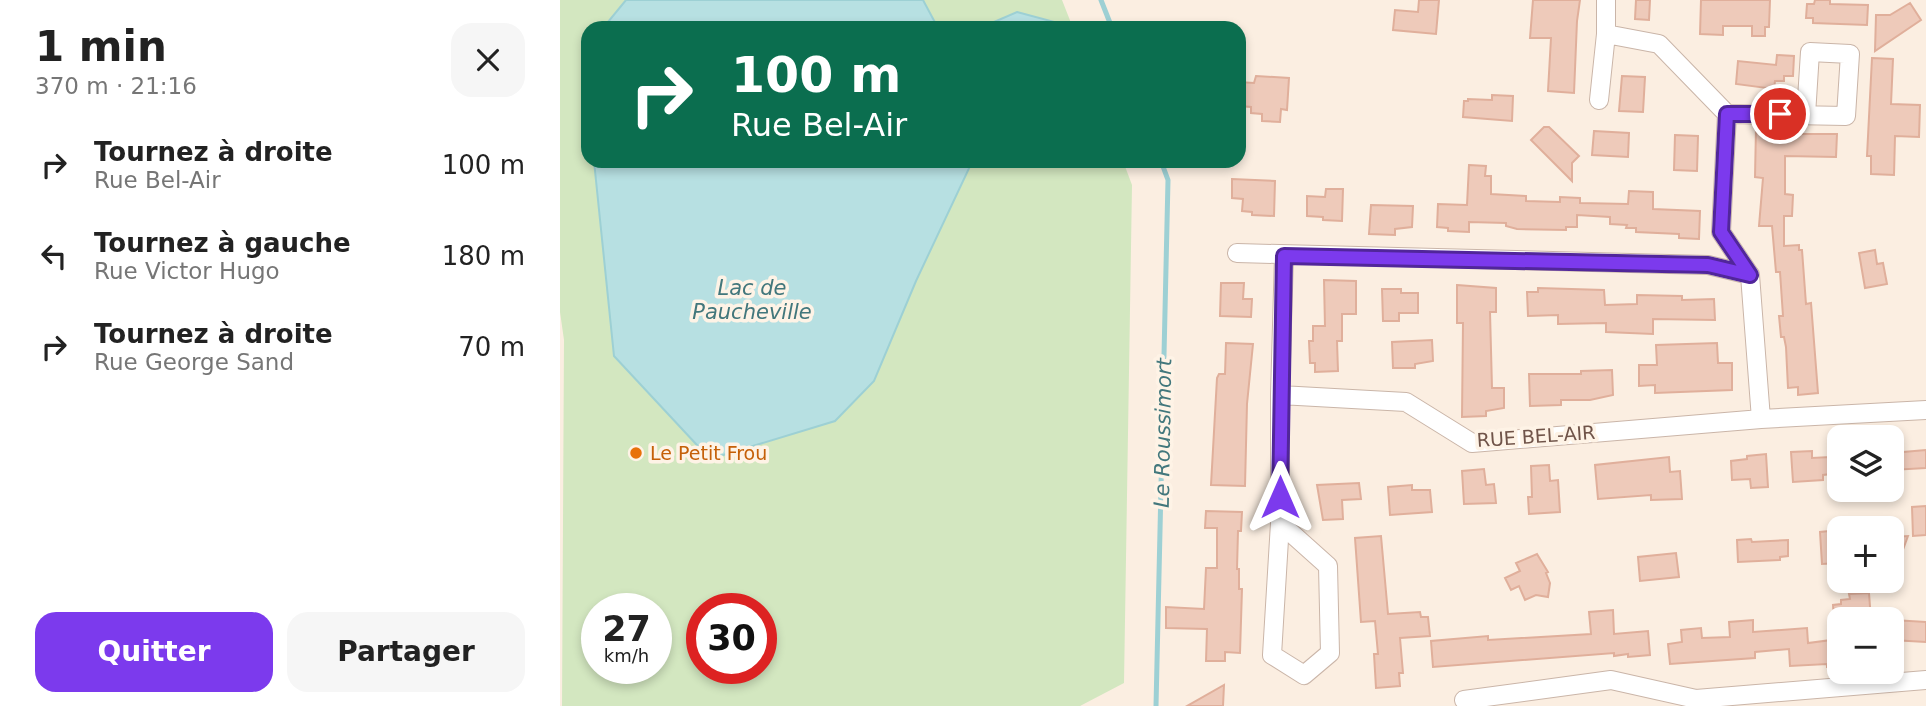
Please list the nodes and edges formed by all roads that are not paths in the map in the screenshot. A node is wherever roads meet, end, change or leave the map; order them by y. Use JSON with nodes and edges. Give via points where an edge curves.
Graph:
{"nodes":[{"id":1,"x":1606,"y":0,"type":"edge"},
{"id":2,"x":1606,"y":34,"type":"junction"},
{"id":3,"x":1599,"y":100,"type":"dead end"},
{"id":4,"x":1727,"y":114,"type":"junction"},
{"id":5,"x":1806,"y":114,"type":"dead end"},
{"id":6,"x":1237,"y":253,"type":"dead end"},
{"id":7,"x":1284,"y":256,"type":"junction"},
{"id":8,"x":1750,"y":275,"type":"junction"},
{"id":9,"x":1280,"y":395,"type":"junction"},
{"id":10,"x":1926,"y":410,"type":"edge"},
{"id":11,"x":1761,"y":419,"type":"junction"},
{"id":12,"x":1280,"y":523,"type":"junction"},
{"id":13,"x":1926,"y":680,"type":"edge"},
{"id":14,"x":1464,"y":700,"type":"dead end"}],
"edges":[{"from":1,"to":2,"type":"street"},
{"from":2,"to":3,"type":"street"},
{"from":2,"to":4,"type":"street","via":[[1660,44]]},
{"from":4,"to":5,"type":"street"},
{"from":4,"to":8,"type":"street","via":[[1721,232]]},
{"from":6,"to":7,"type":"street"},
{"from":7,"to":8,"type":"street","via":[[1708,265]]},
{"from":7,"to":9,"type":"street"},
{"from":8,"to":11,"type":"street"},
{"from":9,"to":11,"type":"street","name":"RUE BEL-AIR","via":[[1406,402],[1472,443]]},
{"from":9,"to":12,"type":"street"},
{"from":10,"to":11,"type":"street","name":"RUE BEL-AIR"},
{"from":12,"to":12,"type":"street","via":[[1272,655],[1304,675],[1329,653],[1328,566]]},
{"from":13,"to":14,"type":"street","via":[[1696,699],[1611,680]]}]}
